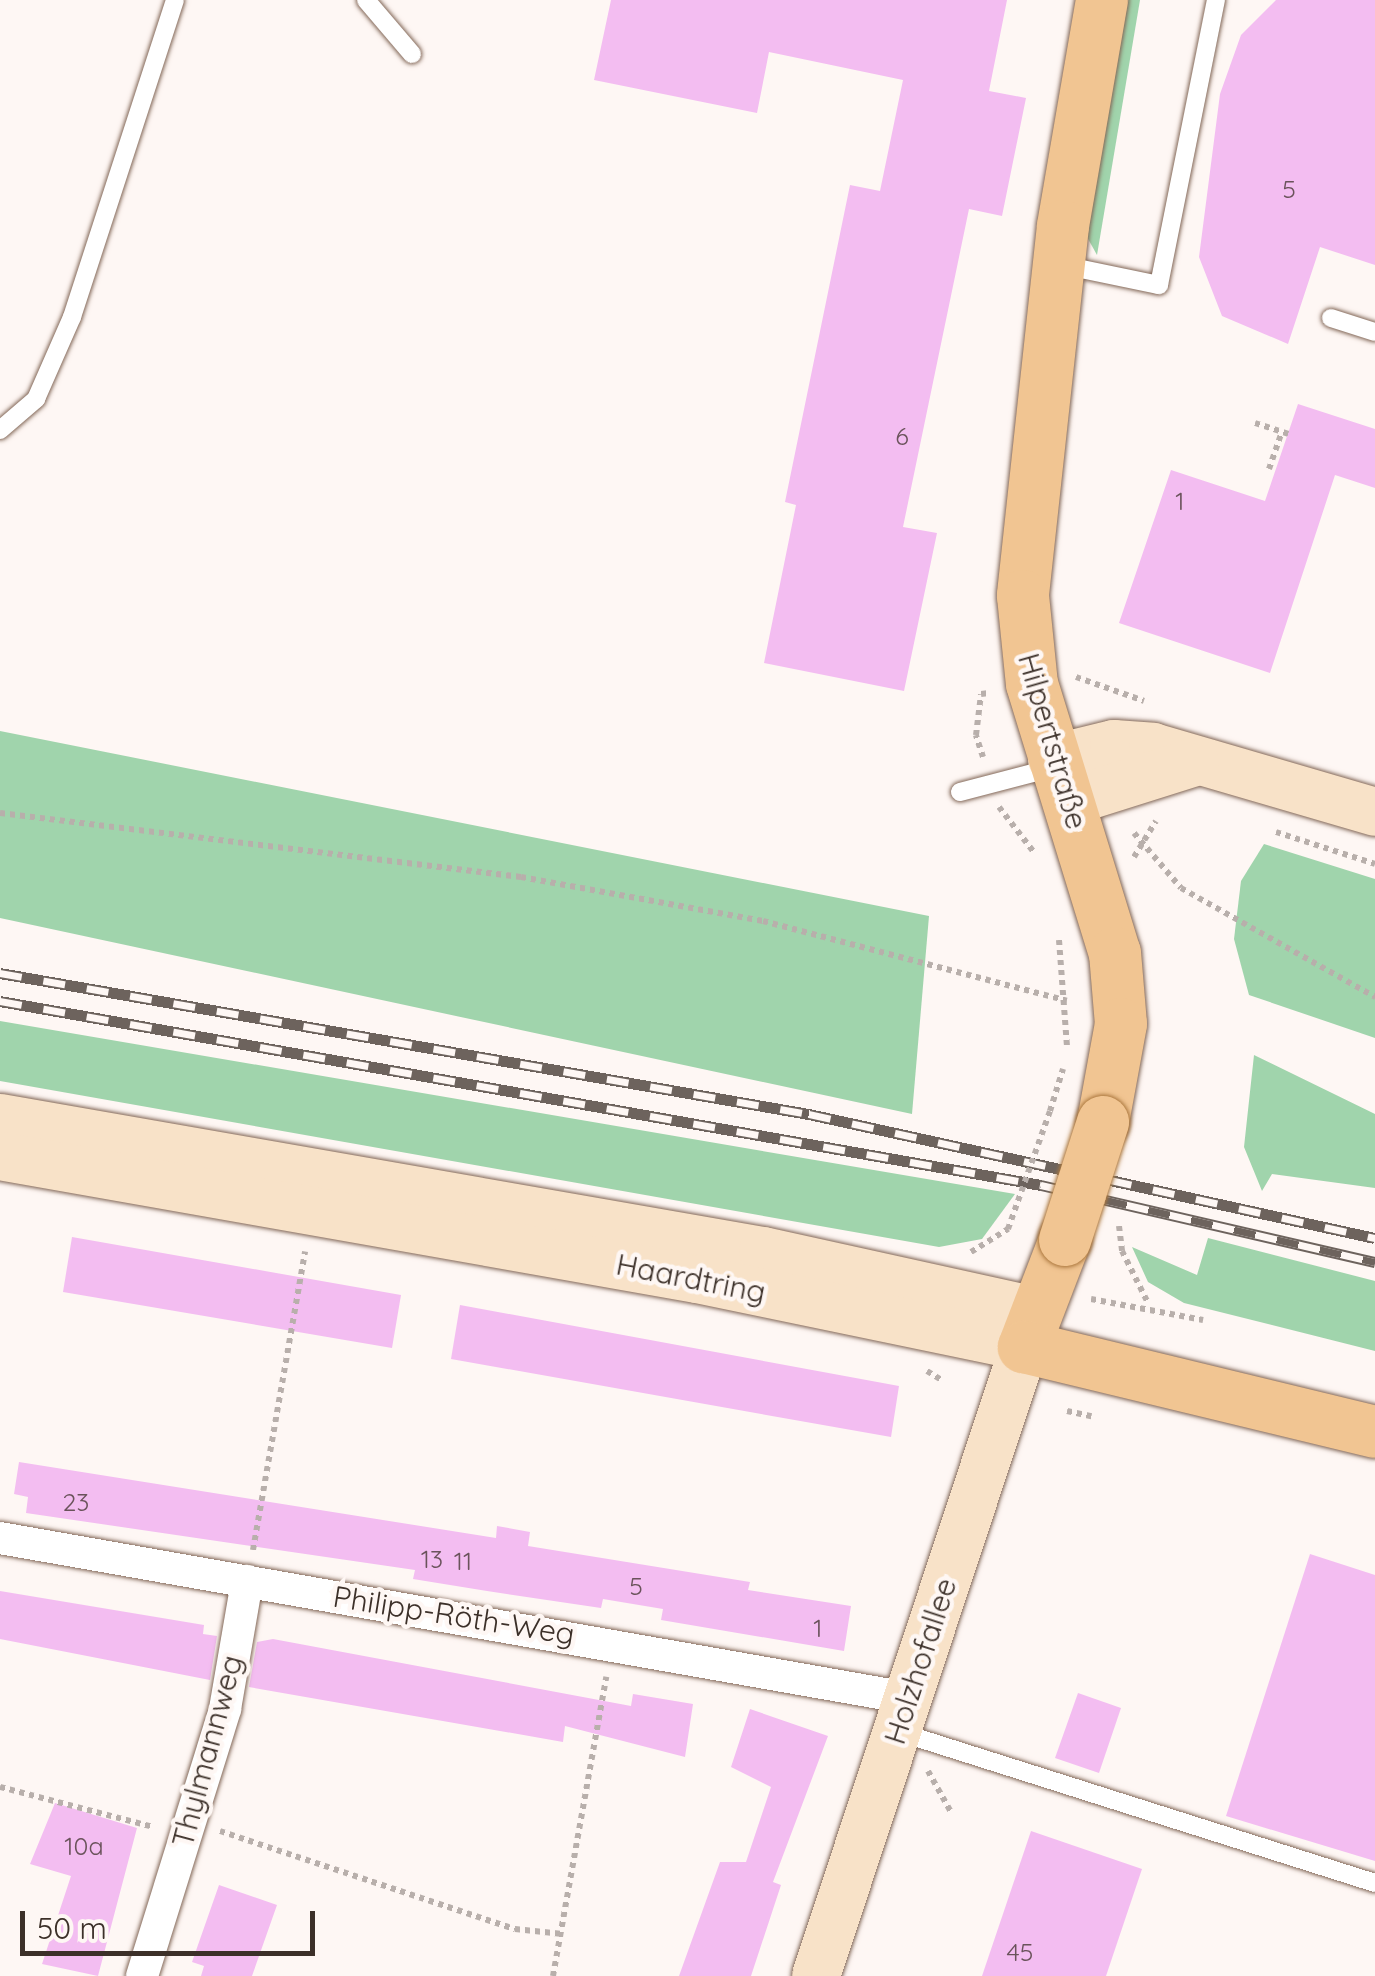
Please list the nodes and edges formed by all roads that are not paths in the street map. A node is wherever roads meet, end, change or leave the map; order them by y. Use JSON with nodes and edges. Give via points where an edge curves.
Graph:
{"nodes":[{"id":1,"x":175,"y":0,"type":"edge"},
{"id":2,"x":366,"y":0,"type":"edge"},
{"id":3,"x":1102,"y":0,"type":"edge"},
{"id":4,"x":1216,"y":0,"type":"edge"},
{"id":5,"x":412,"y":54,"type":"dead end"},
{"id":6,"x":1058,"y":264,"type":"junction"},
{"id":7,"x":1331,"y":318,"type":"dead end"},
{"id":8,"x":1375,"y":332,"type":"edge"},
{"id":9,"x":0,"y":430,"type":"edge"},
{"id":10,"x":1058,"y":776,"type":"junction"},
{"id":11,"x":960,"y":792,"type":"dead end"},
{"id":12,"x":1375,"y":812,"type":"edge"},
{"id":13,"x":0,"y":1118,"type":"edge"},
{"id":14,"x":0,"y":1156,"type":"edge"},
{"id":15,"x":1030,"y":1329,"type":"junction"},
{"id":16,"x":1375,"y":1432,"type":"edge"},
{"id":17,"x":0,"y":1538,"type":"edge"},
{"id":18,"x":247,"y":1581,"type":"junction"},
{"id":19,"x":902,"y":1715,"type":"junction"},
{"id":20,"x":1375,"y":1883,"type":"edge"},
{"id":21,"x":142,"y":1976,"type":"edge"},
{"id":22,"x":816,"y":1976,"type":"edge"}],
"edges":[{"from":1,"to":9,"type":"lane","via":[[72,317],[36,399]]},
{"from":2,"to":5,"type":"lane"},
{"from":3,"to":6,"type":"main road","name":"Hilpertstraße"},
{"from":4,"to":6,"type":"lane","via":[[1159,285]]},
{"from":6,"to":10,"type":"main road","name":"Hilpertstraße","via":[[1023,558],[1027,662]]},
{"from":7,"to":8,"type":"lane"},
{"from":10,"to":11,"type":"lane"},
{"from":10,"to":12,"type":"main road","via":[[1208,759]]},
{"from":10,"to":15,"type":"main road","name":"Hilpertstraße","bridge":true,"via":[[1115,952],[1118,1056],[1065,1240]]},
{"from":13,"to":15,"type":"main road","name":"Haardtring","via":[[763,1251]]},
{"from":14,"to":15,"type":"main road","name":"Haardtring"},
{"from":15,"to":16,"type":"main road","name":"Haardtring"},
{"from":15,"to":19,"type":"main road","name":"Holzhofallee"},
{"from":17,"to":18,"type":"street","name":"Philipp-Röth-Weg"},
{"from":18,"to":19,"type":"street","name":"Philipp-Röth-Weg","via":[[612,1642]]},
{"from":18,"to":21,"type":"street","name":"Thylmannweg","via":[[225,1709]]},
{"from":19,"to":20,"type":"lane"},
{"from":19,"to":22,"type":"main road","name":"Holzhofallee"}]}
